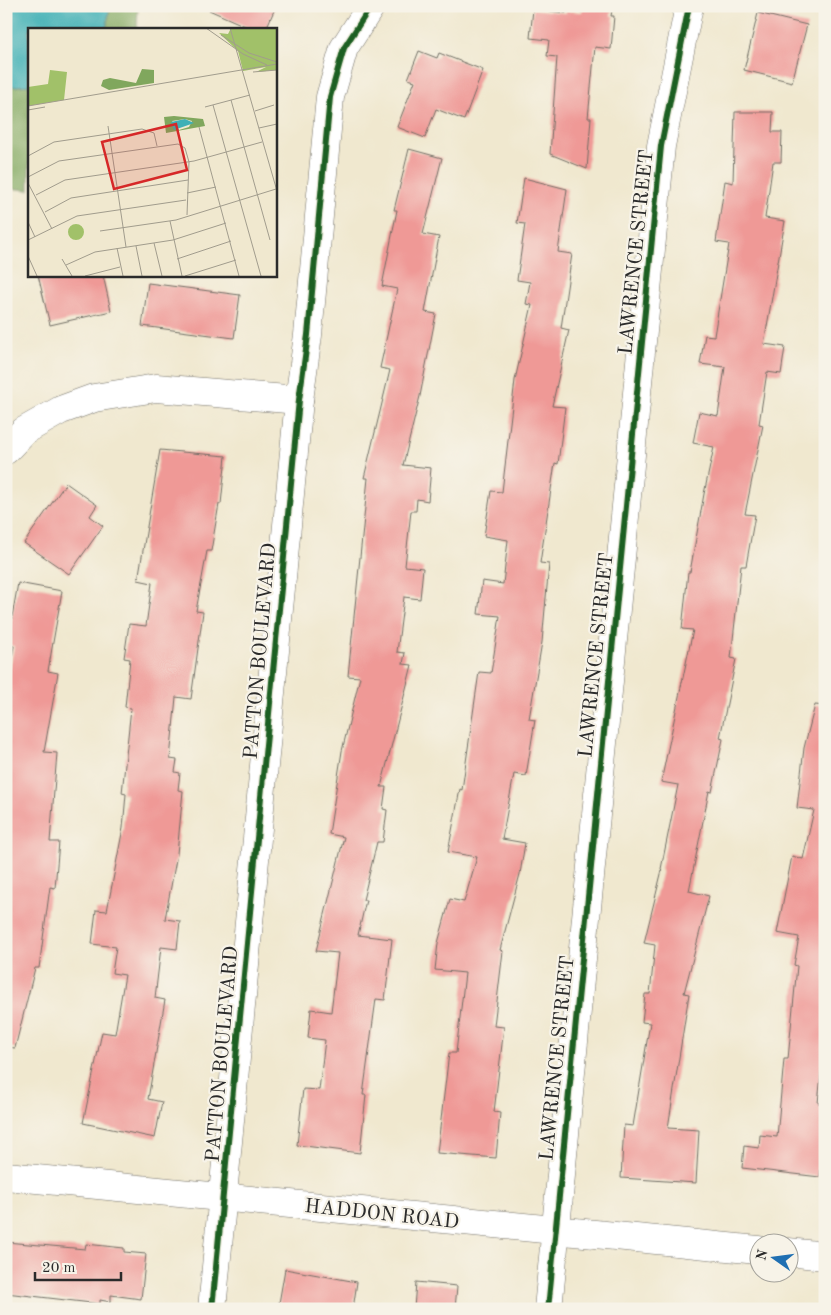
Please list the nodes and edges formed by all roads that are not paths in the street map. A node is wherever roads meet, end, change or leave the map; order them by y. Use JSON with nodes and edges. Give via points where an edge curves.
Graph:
{"nodes":[{"id":1,"x":371,"y":6,"type":"edge"},
{"id":2,"x":689,"y":6,"type":"edge"},
{"id":3,"x":299,"y":400,"type":"junction"},
{"id":4,"x":6,"y":450,"type":"edge"},
{"id":5,"x":6,"y":1176,"type":"edge"},
{"id":6,"x":224,"y":1197,"type":"junction"},
{"id":7,"x":556,"y":1229,"type":"junction"},
{"id":8,"x":748,"y":1249,"type":"edge"},
{"id":9,"x":798,"y":1253,"type":"edge"},
{"id":10,"x":825,"y":1256,"type":"edge"},
{"id":11,"x":212,"y":1309,"type":"edge"},
{"id":12,"x":548,"y":1309,"type":"edge"}],
"edges":[{"from":1,"to":3,"type":"street","name":"PATTON BOULEVARD","via":[[344,48],[330,97]]},
{"from":2,"to":7,"type":"street","name":"LAWRENCE STREET","via":[[661,146]]},
{"from":3,"to":4,"type":"street","via":[[156,388],[94,398],[60,410],[32,426]]},
{"from":3,"to":6,"type":"street","name":"PATTON BOULEVARD"},
{"from":5,"to":6,"type":"street","name":"HADDON ROAD"},
{"from":6,"to":7,"type":"street","name":"HADDON ROAD"},
{"from":6,"to":11,"type":"street","name":"PATTON BOULEVARD"},
{"from":7,"to":8,"type":"street","name":"HADDON ROAD"},
{"from":7,"to":12,"type":"street","name":"LAWRENCE STREET"},
{"from":9,"to":10,"type":"street"}]}
